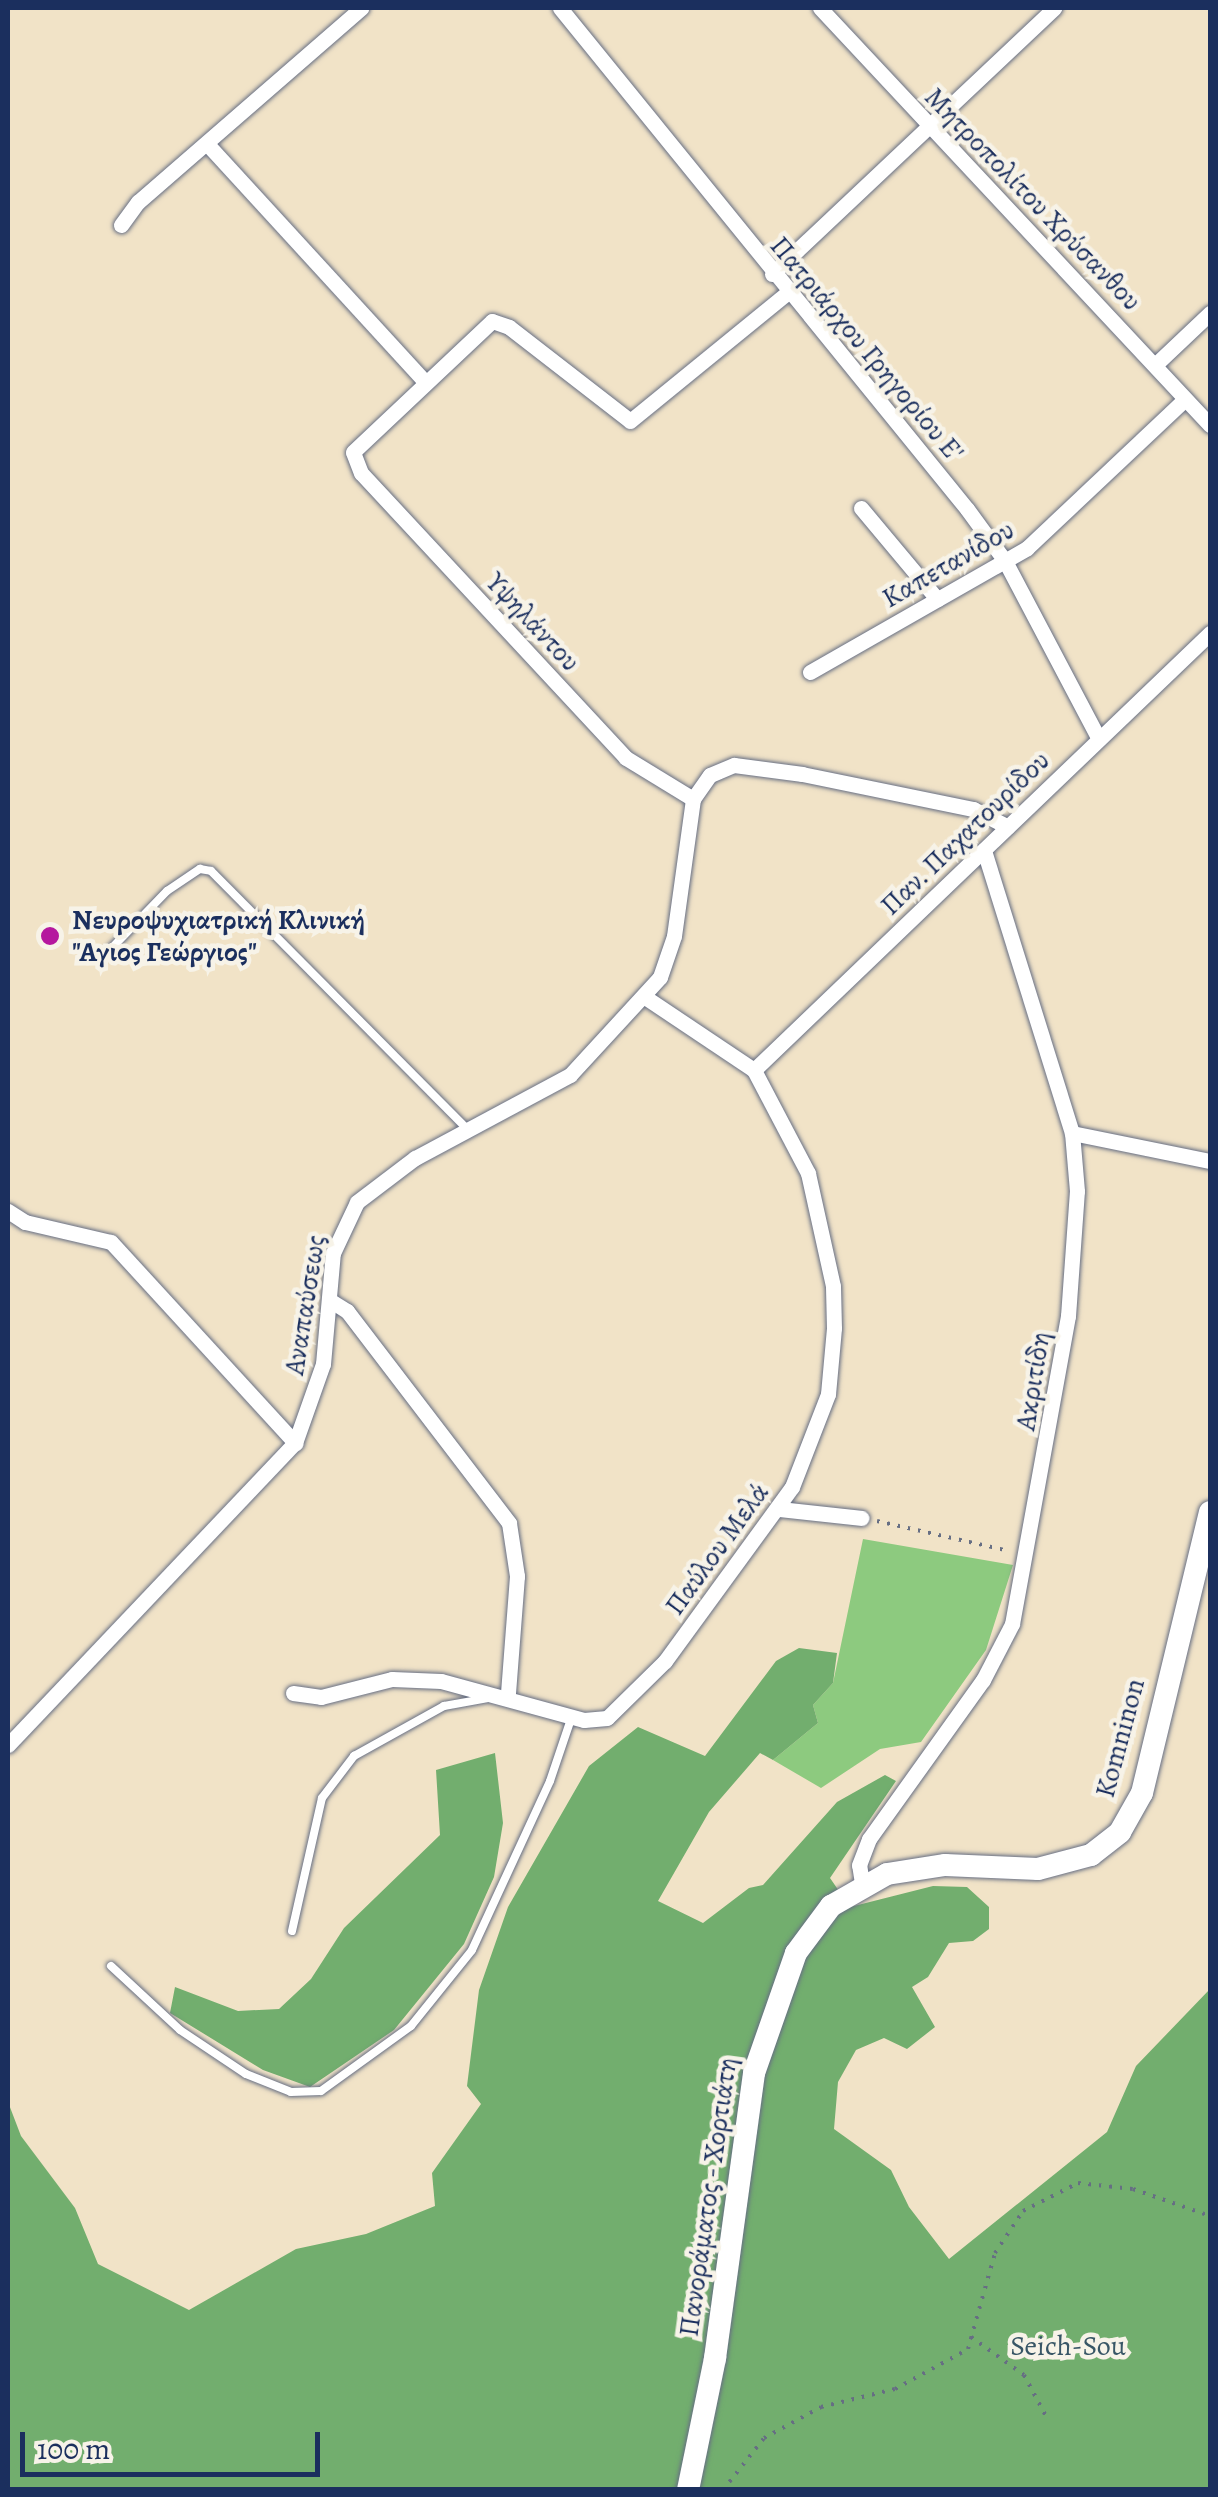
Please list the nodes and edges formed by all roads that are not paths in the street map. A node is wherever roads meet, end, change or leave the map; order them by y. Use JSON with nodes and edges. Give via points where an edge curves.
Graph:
{"nodes":[{"id":1,"x":361,"y":8,"type":"edge"},
{"id":2,"x":820,"y":8,"type":"edge"},
{"id":3,"x":1054,"y":8,"type":"edge"},
{"id":4,"x":563,"y":9,"type":"edge"},
{"id":5,"x":928,"y":126,"type":"junction"},
{"id":6,"x":209,"y":146,"type":"junction"},
{"id":7,"x":121,"y":226,"type":"dead end"},
{"id":8,"x":772,"y":274,"type":"junction"},
{"id":9,"x":787,"y":292,"type":"junction"},
{"id":10,"x":1210,"y":314,"type":"edge"},
{"id":11,"x":1155,"y":365,"type":"junction"},
{"id":12,"x":424,"y":381,"type":"junction"},
{"id":13,"x":1185,"y":399,"type":"junction"},
{"id":14,"x":1210,"y":425,"type":"edge"},
{"id":15,"x":861,"y":508,"type":"dead end"},
{"id":16,"x":1005,"y":561,"type":"junction"},
{"id":17,"x":937,"y":600,"type":"junction"},
{"id":18,"x":1210,"y":633,"type":"edge"},
{"id":19,"x":810,"y":672,"type":"dead end"},
{"id":20,"x":1099,"y":740,"type":"junction"},
{"id":21,"x":693,"y":799,"type":"junction"},
{"id":22,"x":1008,"y":827,"type":"junction"},
{"id":23,"x":984,"y":850,"type":"junction"},
{"id":24,"x":106,"y":955,"type":"dead end"},
{"id":25,"x":645,"y":996,"type":"junction"},
{"id":26,"x":754,"y":1070,"type":"junction"},
{"id":27,"x":468,"y":1130,"type":"junction"},
{"id":28,"x":1072,"y":1133,"type":"junction"},
{"id":29,"x":1210,"y":1161,"type":"edge"},
{"id":30,"x":8,"y":1211,"type":"edge"},
{"id":31,"x":331,"y":1300,"type":"junction"},
{"id":32,"x":295,"y":1443,"type":"junction"},
{"id":33,"x":780,"y":1509,"type":"junction"},
{"id":34,"x":1210,"y":1512,"type":"edge"},
{"id":35,"x":862,"y":1518,"type":"road end"},
{"id":36,"x":293,"y":1693,"type":"dead end"},
{"id":37,"x":508,"y":1694,"type":"junction"},
{"id":38,"x":572,"y":1716,"type":"junction"},
{"id":39,"x":8,"y":1745,"type":"edge"},
{"id":40,"x":862,"y":1884,"type":"junction"},
{"id":41,"x":292,"y":1931,"type":"dead end"},
{"id":42,"x":112,"y":1966,"type":"dead end"},
{"id":43,"x":688,"y":2490,"type":"edge"}],
"edges":[{"from":1,"to":6,"type":"street"},
{"from":2,"to":5,"type":"street","name":"Μητροπολίτου Χρύσανθου"},
{"from":3,"to":5,"type":"street"},
{"from":4,"to":8,"type":"street","name":"Πατριάρχου Γρηγορίου Ε'"},
{"from":5,"to":8,"type":"street"},
{"from":5,"to":11,"type":"street","name":"Μητροπολίτου Χρύσανθου"},
{"from":6,"to":7,"type":"street","via":[[138,202]]},
{"from":6,"to":12,"type":"street"},
{"from":8,"to":9,"type":"street","name":"Πατριάρχου Γρηγορίου Ε'"},
{"from":9,"to":12,"type":"street","via":[[633,421],[510,327],[488,322]]},
{"from":9,"to":16,"type":"street","name":"Πατριάρχου Γρηγορίου Ε'"},
{"from":10,"to":11,"type":"street"},
{"from":11,"to":13,"type":"street","name":"Μητροπολίτου Χρύσανθου"},
{"from":12,"to":21,"type":"street","name":"Υψηλάντου","via":[[358,442],[353,459],[626,758]]},
{"from":13,"to":14,"type":"street","name":"Μητροπολίτου Χρύσανθου"},
{"from":13,"to":16,"type":"street","name":"Καπετανίδου","via":[[1036,542]]},
{"from":15,"to":17,"type":"street"},
{"from":16,"to":17,"type":"street","name":"Καπετανίδου"},
{"from":16,"to":20,"type":"street","name":"Πατριάρχου Γρηγορίου Ε'"},
{"from":17,"to":19,"type":"street","name":"Καπετανίδου"},
{"from":18,"to":20,"type":"street","name":"Παν. Παχατουρίδου"},
{"from":20,"to":22,"type":"street","name":"Παν. Παχατουρίδου"},
{"from":21,"to":22,"type":"street","via":[[710,775],[741,765],[973,808]]},
{"from":21,"to":25,"type":"street","name":"Αναπαύσεως","via":[[670,954]]},
{"from":22,"to":23,"type":"street","name":"Παν. Παχατουρίδου"},
{"from":23,"to":26,"type":"street","name":"Παν. Παχατουρίδου"},
{"from":23,"to":28,"type":"street","name":"Ακριτίδη"},
{"from":24,"to":27,"type":"lane","via":[[166,892],[200,869],[211,871]]},
{"from":25,"to":26,"type":"street","name":"Παύλου Μελά"},
{"from":25,"to":27,"type":"street","name":"Αναπαύσεως","via":[[570,1075]]},
{"from":26,"to":33,"type":"street","name":"Παύλου Μελά","via":[[808,1173],[832,1286],[828,1394]]},
{"from":27,"to":31,"type":"street","name":"Αναπαύσεως","via":[[398,1168],[358,1202],[333,1253]]},
{"from":28,"to":29,"type":"street"},
{"from":28,"to":40,"type":"street","name":"Ακριτίδη","via":[[1077,1191],[1068,1316],[1028,1555],[997,1656],[869,1840],[858,1865]]},
{"from":30,"to":32,"type":"street","via":[[25,1222],[110,1242]]},
{"from":31,"to":32,"type":"street","name":"Αναπαύσεως","via":[[318,1386]]},
{"from":31,"to":37,"type":"street","via":[[509,1523],[518,1576]]},
{"from":32,"to":39,"type":"street","name":"Αναπαύσεως"},
{"from":33,"to":35,"type":"street"},
{"from":33,"to":38,"type":"street","name":"Παύλου Μελά","via":[[630,1701],[604,1720]]},
{"from":34,"to":40,"type":"main road","name":"Komninon","via":[[1142,1793],[1120,1832],[1091,1855],[1053,1866],[945,1865]]},
{"from":36,"to":37,"type":"street","name":"Παύλου Μελά","via":[[322,1697],[413,1679]]},
{"from":37,"to":38,"type":"street","name":"Παύλου Μελά"},
{"from":37,"to":41,"type":"lane","via":[[444,1706],[354,1756],[322,1798]]},
{"from":38,"to":42,"type":"lane","via":[[550,1781],[472,1950],[410,2026],[321,2091],[292,2092],[246,2074],[180,2030]]},
{"from":40,"to":43,"type":"main road","name":"Πανοράματος - Χορτιάτη","via":[[806,1936],[767,2025],[742,2135],[715,2358]]}]}
